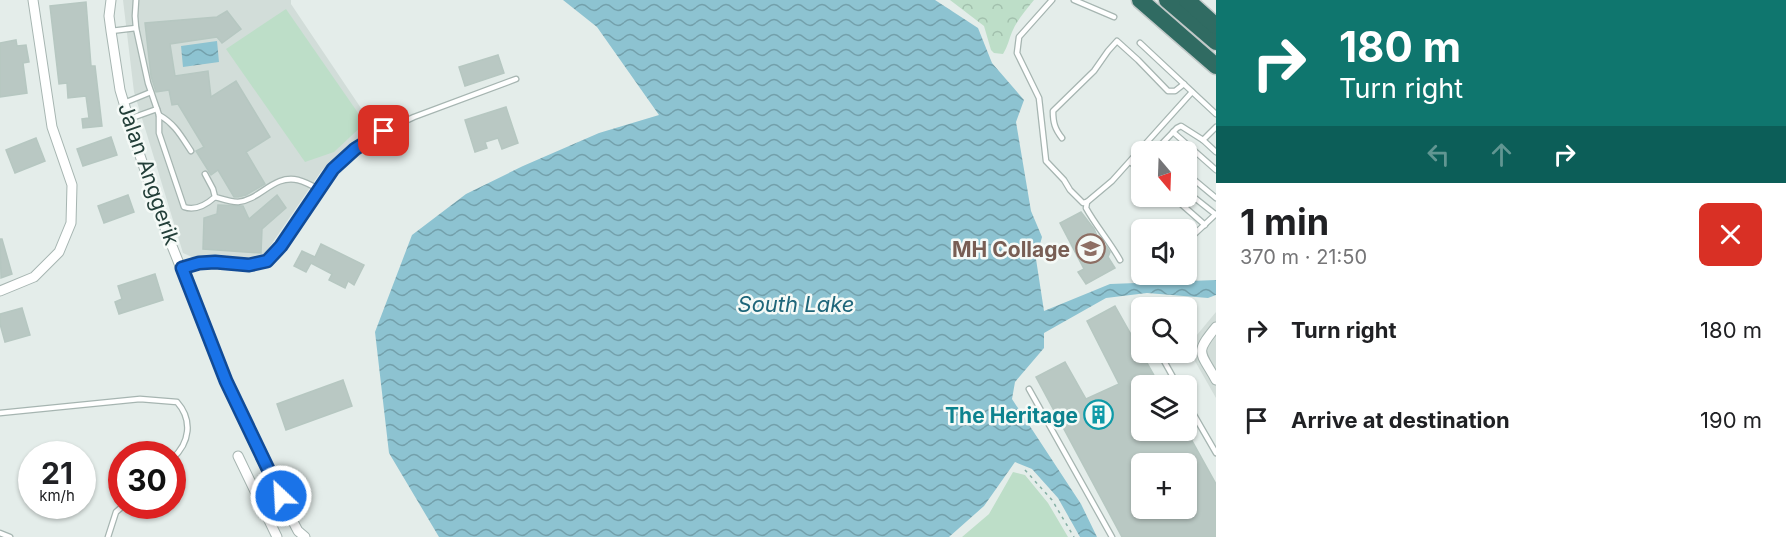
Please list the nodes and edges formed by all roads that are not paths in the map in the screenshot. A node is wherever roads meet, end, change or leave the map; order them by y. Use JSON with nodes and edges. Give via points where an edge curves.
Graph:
{"nodes":[{"id":1,"x":33,"y":0,"type":"edge"},
{"id":2,"x":111,"y":0,"type":"edge"},
{"id":3,"x":136,"y":0,"type":"edge"},
{"id":4,"x":1052,"y":0,"type":"edge"},
{"id":5,"x":1074,"y":0,"type":"edge"},
{"id":6,"x":1125,"y":0,"type":"edge"},
{"id":7,"x":1140,"y":0,"type":"edge"},
{"id":8,"x":1167,"y":0,"type":"edge"},
{"id":9,"x":1187,"y":0,"type":"edge"},
{"id":10,"x":1114,"y":17,"type":"dead end"},
{"id":11,"x":1216,"y":26,"type":"edge"},
{"id":12,"x":1171,"y":27,"type":"junction"},
{"id":13,"x":136,"y":28,"type":"junction"},
{"id":14,"x":111,"y":31,"type":"junction"},
{"id":15,"x":1216,"y":42,"type":"edge"},
{"id":16,"x":1140,"y":43,"type":"dead end"},
{"id":17,"x":1216,"y":66,"type":"edge"},
{"id":18,"x":516,"y":79,"type":"dead end"},
{"id":19,"x":1184,"y":84,"type":"junction"},
{"id":20,"x":151,"y":92,"type":"junction"},
{"id":21,"x":1192,"y":92,"type":"junction"},
{"id":22,"x":124,"y":103,"type":"junction"},
{"id":23,"x":157,"y":109,"type":"junction"},
{"id":24,"x":1216,"y":114,"type":"edge"},
{"id":25,"x":159,"y":115,"type":"junction"},
{"id":26,"x":129,"y":119,"type":"junction"},
{"id":27,"x":1216,"y":127,"type":"edge"},
{"id":28,"x":1173,"y":132,"type":"junction"},
{"id":29,"x":1062,"y":138,"type":"dead end"},
{"id":30,"x":1203,"y":140,"type":"junction"},
{"id":31,"x":1165,"y":141,"type":"edge"},
{"id":32,"x":191,"y":151,"type":"dead end"},
{"id":33,"x":1216,"y":152,"type":"edge"},
{"id":34,"x":1130,"y":162,"type":"joint"},
{"id":35,"x":1216,"y":170,"type":"edge"},
{"id":36,"x":205,"y":174,"type":"dead end"},
{"id":37,"x":1197,"y":182,"type":"edge"},
{"id":38,"x":320,"y":190,"type":"junction"},
{"id":39,"x":215,"y":196,"type":"junction"},
{"id":40,"x":1216,"y":198,"type":"edge"},
{"id":41,"x":1197,"y":200,"type":"edge"},
{"id":42,"x":1087,"y":202,"type":"junction"},
{"id":43,"x":1185,"y":207,"type":"edge"},
{"id":44,"x":1215,"y":214,"type":"edge"},
{"id":45,"x":1205,"y":225,"type":"junction"},
{"id":46,"x":1197,"y":232,"type":"edge"},
{"id":47,"x":1120,"y":260,"type":"dead end"},
{"id":48,"x":182,"y":268,"type":"junction"},
{"id":49,"x":0,"y":291,"type":"edge"},
{"id":50,"x":1216,"y":327,"type":"edge"},
{"id":51,"x":1216,"y":380,"type":"edge"},
{"id":52,"x":1029,"y":389,"type":"dead end"},
{"id":53,"x":0,"y":413,"type":"edge"},
{"id":54,"x":1197,"y":420,"type":"edge"},
{"id":55,"x":184,"y":441,"type":"edge"},
{"id":56,"x":1216,"y":453,"type":"edge"},
{"id":57,"x":238,"y":456,"type":"dead end"},
{"id":58,"x":114,"y":519,"type":"edge"},
{"id":59,"x":0,"y":533,"type":"edge"},
{"id":60,"x":10,"y":537,"type":"edge"},
{"id":61,"x":108,"y":537,"type":"edge"},
{"id":62,"x":277,"y":537,"type":"edge"},
{"id":63,"x":304,"y":537,"type":"edge"},
{"id":64,"x":1112,"y":537,"type":"edge"}],
"edges":[{"from":1,"to":49,"type":"street","via":[[52,127],[72,186],[71,223],[59,252],[34,276]]},
{"from":2,"to":14,"type":"street","name":"Jalan Anggerik"},
{"from":3,"to":13,"type":"lane"},
{"from":4,"to":42,"type":"lane","via":[[1018,37],[1017,53],[1039,98],[1046,161],[1070,190],[1083,203]]},
{"from":5,"to":10,"type":"lane"},
{"from":6,"to":12,"type":"highway"},
{"from":7,"to":12,"type":"highway"},
{"from":8,"to":15,"type":"highway"},
{"from":9,"to":11,"type":"highway"},
{"from":12,"to":17,"type":"highway"},
{"from":13,"to":14,"type":"lane"},
{"from":13,"to":20,"type":"lane"},
{"from":14,"to":22,"type":"street","name":"Jalan Anggerik"},
{"from":16,"to":19,"type":"lane"},
{"from":18,"to":38,"type":"lane","via":[[384,131],[333,169]]},
{"from":19,"to":21,"type":"lane"},
{"from":19,"to":29,"type":"lane","via":[[1168,91],[1117,41],[1094,71],[1053,111],[1053,122]]},
{"from":20,"to":22,"type":"lane"},
{"from":20,"to":23,"type":"lane"},
{"from":21,"to":24,"type":"lane"},
{"from":21,"to":34,"type":"lane"},
{"from":22,"to":26,"type":"street","name":"Jalan Anggerik"},
{"from":23,"to":25,"type":"lane"},
{"from":23,"to":26,"type":"lane"},
{"from":25,"to":32,"type":"lane","via":[[176,127]]},
{"from":25,"to":39,"type":"lane","via":[[159,133],[184,207],[197,208]]},
{"from":26,"to":48,"type":"street","name":"Jalan Anggerik"},
{"from":27,"to":30,"type":"lane"},
{"from":28,"to":30,"type":"lane","via":[[1181,126]]},
{"from":28,"to":31,"type":"lane"},
{"from":28,"to":35,"type":"lane"},
{"from":30,"to":33,"type":"lane"},
{"from":34,"to":42,"type":"lane"},
{"from":36,"to":39,"type":"lane"},
{"from":37,"to":40,"type":"lane"},
{"from":38,"to":39,"type":"lane","via":[[296,179],[285,179],[238,202]]},
{"from":38,"to":48,"type":"lane","via":[[267,261],[249,265],[199,263]]},
{"from":41,"to":44,"type":"lane"},
{"from":42,"to":47,"type":"lane","via":[[1089,214]]},
{"from":43,"to":45,"type":"lane"},
{"from":44,"to":45,"type":"lane"},
{"from":45,"to":46,"type":"lane"},
{"from":48,"to":63,"type":"street","name":"Jalan Anggerik","via":[[226,381],[289,514]]},
{"from":50,"to":51,"type":"street","via":[[1201,345]]},
{"from":52,"to":64,"type":"lane"},
{"from":53,"to":55,"type":"lane","via":[[140,399],[177,402],[189,423]]},
{"from":54,"to":56,"type":"lane"},
{"from":57,"to":62,"type":"street"},
{"from":58,"to":61,"type":"lane"},
{"from":59,"to":60,"type":"lane"}]}
